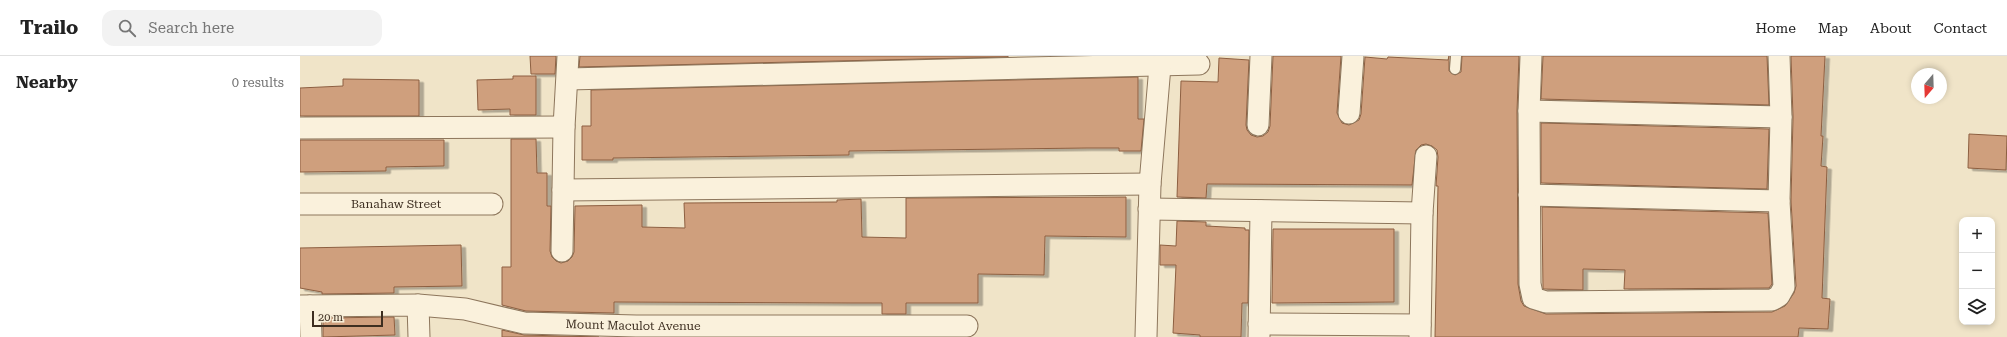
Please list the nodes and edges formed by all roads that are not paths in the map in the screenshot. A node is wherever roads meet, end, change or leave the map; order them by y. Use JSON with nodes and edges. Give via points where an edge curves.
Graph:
{"nodes":[{"id":1,"x":568,"y":56,"type":"edge"},
{"id":2,"x":1261,"y":56,"type":"edge"},
{"id":3,"x":1353,"y":56,"type":"edge"},
{"id":4,"x":1456,"y":56,"type":"edge"},
{"id":5,"x":1531,"y":56,"type":"edge"},
{"id":6,"x":1779,"y":56,"type":"edge"},
{"id":7,"x":1199,"y":64,"type":"dead end"},
{"id":8,"x":1160,"y":66,"type":"junction"},
{"id":9,"x":1455,"y":69,"type":"dead end"},
{"id":10,"x":568,"y":79,"type":"junction"},
{"id":11,"x":1529,"y":111,"type":"junction"},
{"id":12,"x":1349,"y":113,"type":"dead end"},
{"id":13,"x":1781,"y":117,"type":"junction"},
{"id":14,"x":1258,"y":125,"type":"dead end"},
{"id":15,"x":564,"y":127,"type":"junction"},
{"id":16,"x":300,"y":128,"type":"edge"},
{"id":17,"x":1426,"y":156,"type":"dead end"},
{"id":18,"x":1150,"y":184,"type":"junction"},
{"id":19,"x":563,"y":190,"type":"junction"},
{"id":20,"x":1529,"y":195,"type":"junction"},
{"id":21,"x":1779,"y":201,"type":"junction"},
{"id":22,"x":300,"y":204,"type":"edge"},
{"id":23,"x":492,"y":204,"type":"dead end"},
{"id":24,"x":1149,"y":209,"type":"junction"},
{"id":25,"x":1261,"y":211,"type":"junction"},
{"id":26,"x":1422,"y":213,"type":"junction"},
{"id":27,"x":562,"y":251,"type":"dead end"},
{"id":28,"x":418,"y":305,"type":"junction"},
{"id":29,"x":305,"y":306,"type":"edge"},
{"id":30,"x":967,"y":326,"type":"dead end"},
{"id":31,"x":524,"y":330,"type":"edge"},
{"id":32,"x":824,"y":331,"type":"edge"},
{"id":33,"x":926,"y":331,"type":"edge"},
{"id":34,"x":1259,"y":331,"type":"edge"},
{"id":35,"x":1420,"y":331,"type":"edge"},
{"id":36,"x":636,"y":332,"type":"edge"},
{"id":37,"x":718,"y":332,"type":"edge"},
{"id":38,"x":311,"y":337,"type":"edge"},
{"id":39,"x":419,"y":337,"type":"edge"},
{"id":40,"x":1146,"y":337,"type":"edge"}],
"edges":[{"from":1,"to":10,"type":"street"},
{"from":2,"to":14,"type":"street"},
{"from":3,"to":12,"type":"street"},
{"from":4,"to":9,"type":"lane"},
{"from":5,"to":11,"type":"street"},
{"from":6,"to":13,"type":"street"},
{"from":7,"to":8,"type":"street"},
{"from":8,"to":10,"type":"street"},
{"from":8,"to":18,"type":"street"},
{"from":10,"to":15,"type":"street"},
{"from":11,"to":13,"type":"street"},
{"from":11,"to":20,"type":"street"},
{"from":13,"to":21,"type":"street"},
{"from":15,"to":16,"type":"street"},
{"from":15,"to":19,"type":"street"},
{"from":17,"to":26,"type":"street"},
{"from":18,"to":19,"type":"street"},
{"from":18,"to":24,"type":"street"},
{"from":19,"to":27,"type":"street"},
{"from":20,"to":21,"type":"street"},
{"from":20,"to":21,"type":"street","via":[[1530,284],[1533,298],[1546,302],[1772,300],[1779,296],[1784,288]]},
{"from":22,"to":23,"type":"street","name":"Banahaw Street"},
{"from":24,"to":25,"type":"street"},
{"from":24,"to":40,"type":"street"},
{"from":25,"to":26,"type":"street"},
{"from":25,"to":34,"type":"street"},
{"from":26,"to":35,"type":"street"},
{"from":28,"to":29,"type":"street","name":"Mount Maculot Avenue"},
{"from":28,"to":31,"type":"street","name":"Mount Maculot Avenue","via":[[466,309]]},
{"from":28,"to":39,"type":"street"},
{"from":29,"to":38,"type":"street"},
{"from":30,"to":33,"type":"street","name":"Mount Maculot Avenue"},
{"from":31,"to":36,"type":"street","name":"Mount Maculot Avenue"},
{"from":32,"to":33,"type":"street","name":"Mount Maculot Avenue"},
{"from":32,"to":37,"type":"street","name":"Mount Maculot Avenue"},
{"from":34,"to":35,"type":"street"},
{"from":36,"to":37,"type":"street","name":"Mount Maculot Avenue"}]}
